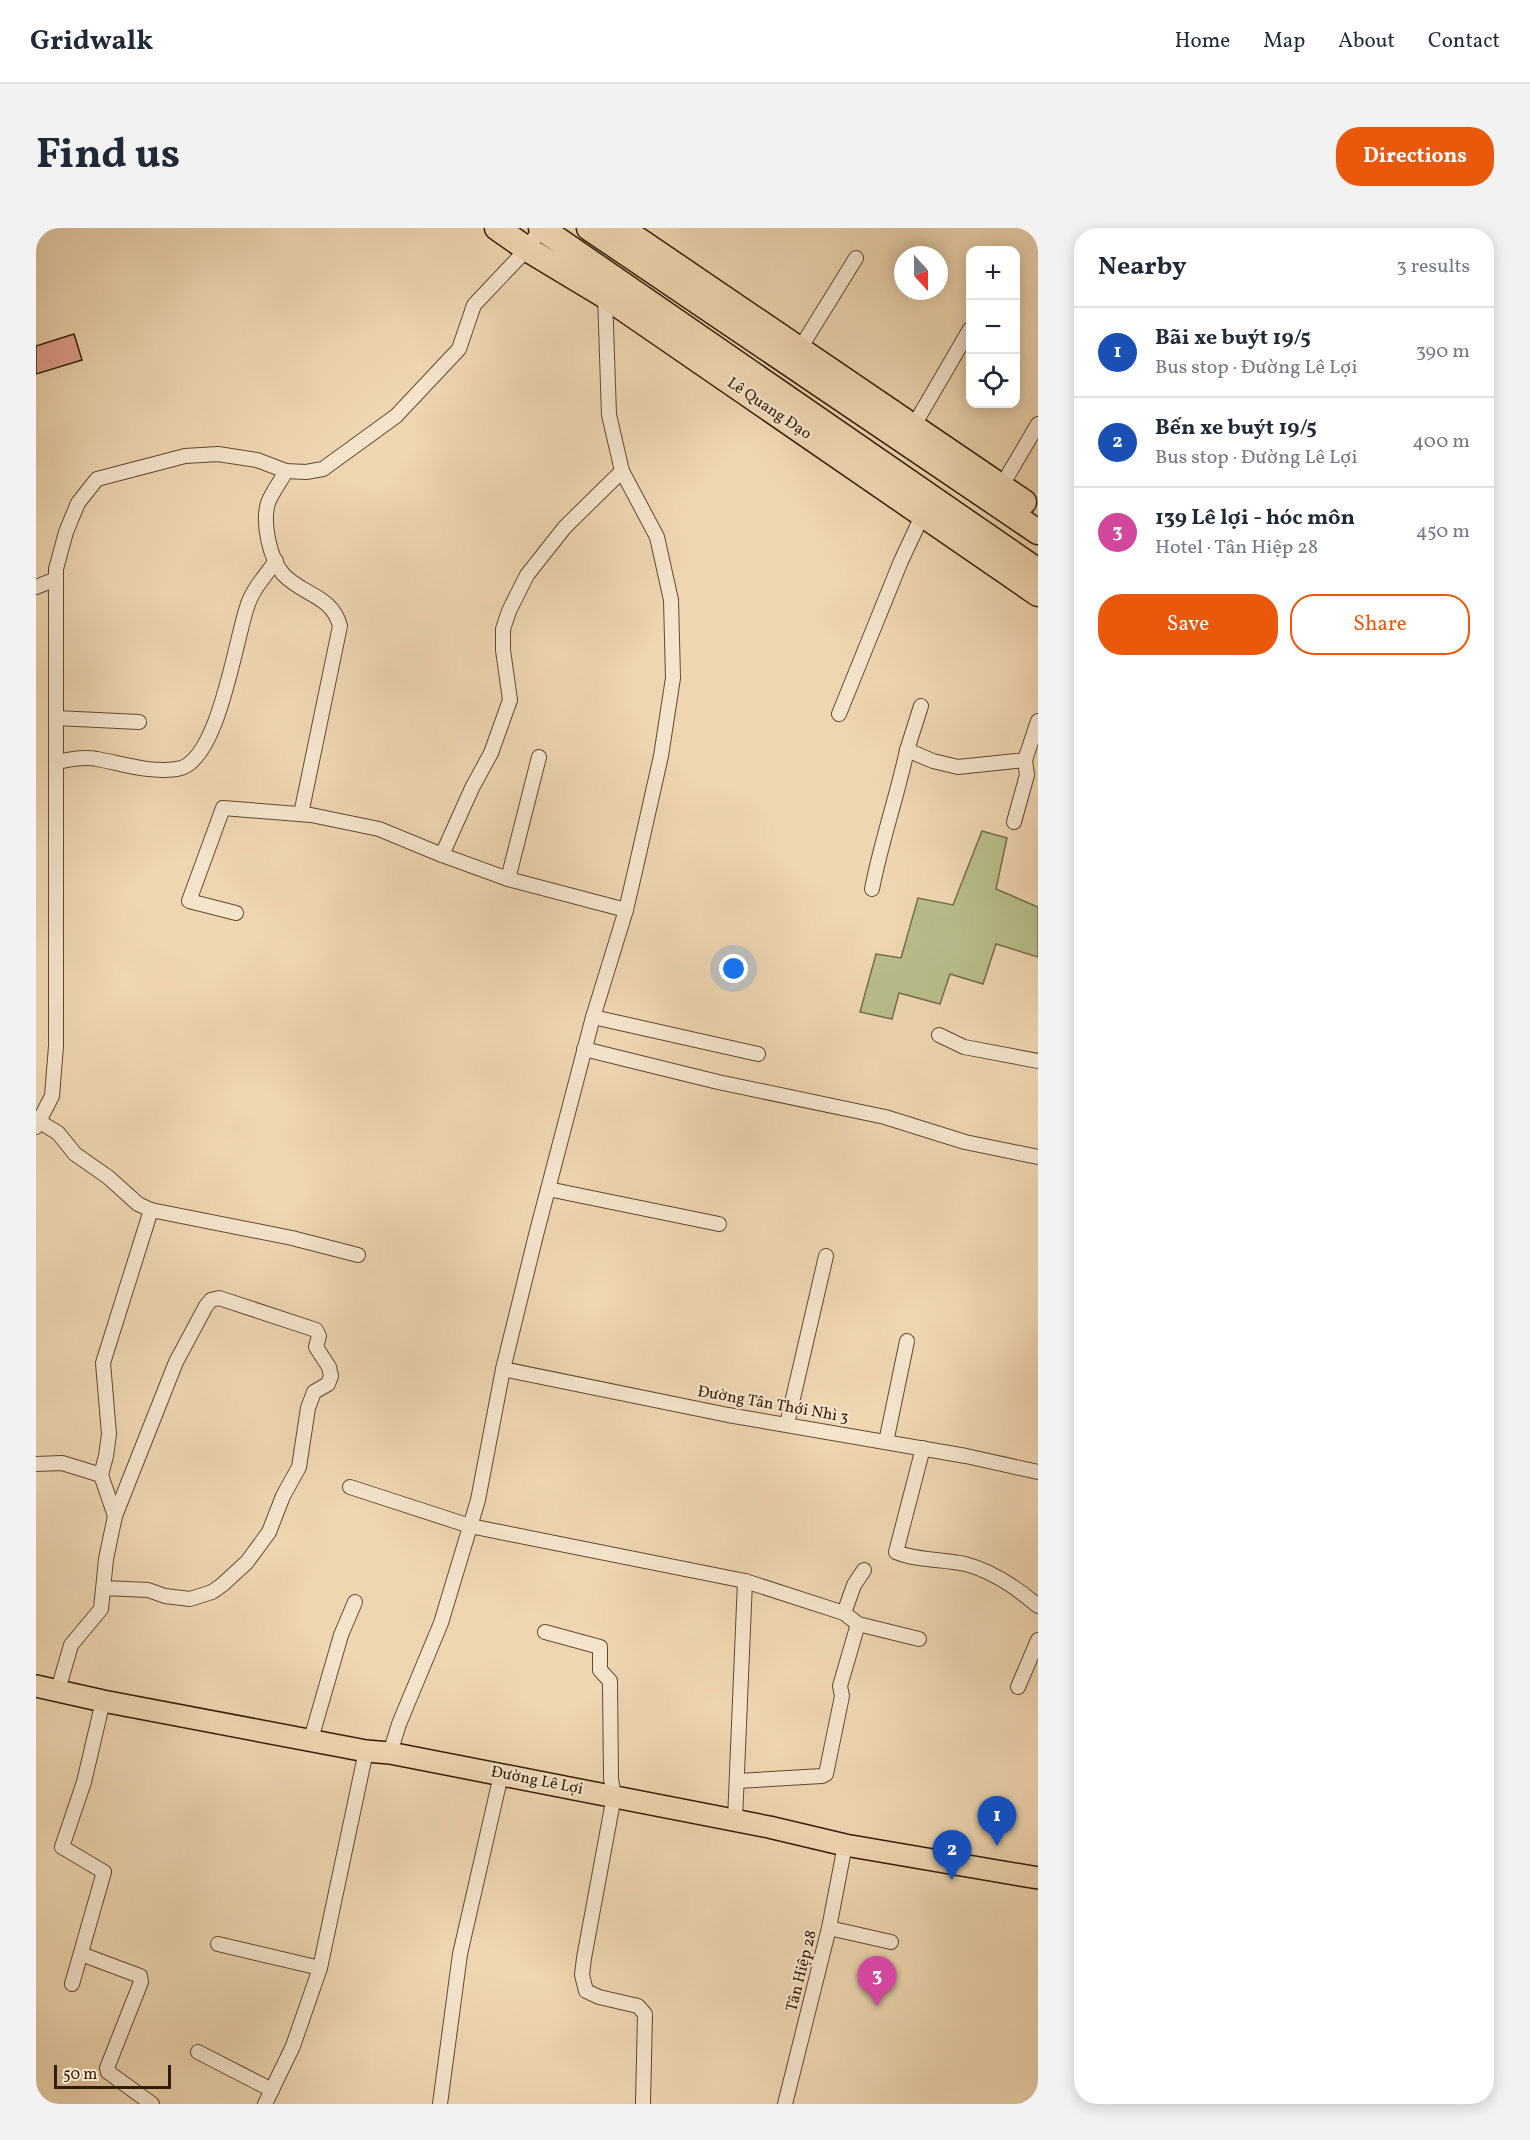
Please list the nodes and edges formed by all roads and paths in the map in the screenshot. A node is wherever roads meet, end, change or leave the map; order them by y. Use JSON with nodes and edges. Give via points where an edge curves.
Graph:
{"nodes":[{"id":1,"x":497,"y":228,"type":"edge"},
{"id":2,"x":541,"y":228,"type":"edge"},
{"id":3,"x":588,"y":228,"type":"edge"},
{"id":4,"x":621,"y":228,"type":"edge"},
{"id":5,"x":527,"y":249,"type":"junction"},
{"id":6,"x":856,"y":258,"type":"dead end"},
{"id":7,"x":610,"y":288,"type":"junction"},
{"id":8,"x":966,"y":335,"type":"edge"},
{"id":9,"x":795,"y":357,"type":"junction"},
{"id":10,"x":1038,"y":424,"type":"edge"},
{"id":11,"x":909,"y":435,"type":"junction"},
{"id":12,"x":286,"y":471,"type":"junction"},
{"id":13,"x":622,"y":471,"type":"junction"},
{"id":14,"x":1001,"y":487,"type":"junction"},
{"id":15,"x":1038,"y":512,"type":"edge"},
{"id":16,"x":923,"y":514,"type":"junction"},
{"id":17,"x":1038,"y":532,"type":"edge"},
{"id":18,"x":276,"y":561,"type":"junction"},
{"id":19,"x":1038,"y":571,"type":"edge"},
{"id":20,"x":56,"y":579,"type":"junction"},
{"id":21,"x":36,"y":587,"type":"edge"},
{"id":22,"x":1038,"y":594,"type":"edge"},
{"id":23,"x":921,"y":706,"type":"dead end"},
{"id":24,"x":839,"y":714,"type":"dead end"},
{"id":25,"x":56,"y":718,"type":"junction"},
{"id":26,"x":1038,"y":721,"type":"edge"},
{"id":27,"x":139,"y":722,"type":"dead end"},
{"id":28,"x":907,"y":750,"type":"junction"},
{"id":29,"x":539,"y":757,"type":"dead end"},
{"id":30,"x":1025,"y":760,"type":"junction"},
{"id":31,"x":56,"y":762,"type":"junction"},
{"id":32,"x":301,"y":814,"type":"junction"},
{"id":33,"x":1014,"y":822,"type":"dead end"},
{"id":34,"x":442,"y":855,"type":"junction"},
{"id":35,"x":508,"y":879,"type":"junction"},
{"id":36,"x":872,"y":889,"type":"dead end"},
{"id":37,"x":626,"y":910,"type":"junction"},
{"id":38,"x":236,"y":913,"type":"dead end"},
{"id":39,"x":593,"y":1017,"type":"junction"},
{"id":40,"x":939,"y":1035,"type":"dead end"},
{"id":41,"x":584,"y":1049,"type":"junction"},
{"id":42,"x":758,"y":1054,"type":"dead end"},
{"id":43,"x":1038,"y":1061,"type":"edge"},
{"id":44,"x":38,"y":1124,"type":"edge"},
{"id":45,"x":1038,"y":1157,"type":"edge"},
{"id":46,"x":548,"y":1189,"type":"junction"},
{"id":47,"x":152,"y":1210,"type":"junction"},
{"id":48,"x":719,"y":1224,"type":"dead end"},
{"id":49,"x":358,"y":1255,"type":"dead end"},
{"id":50,"x":826,"y":1256,"type":"dead end"},
{"id":51,"x":907,"y":1341,"type":"dead end"},
{"id":52,"x":503,"y":1369,"type":"junction"},
{"id":53,"x":787,"y":1424,"type":"junction"},
{"id":54,"x":886,"y":1442,"type":"junction"},
{"id":55,"x":922,"y":1448,"type":"junction"},
{"id":56,"x":36,"y":1464,"type":"edge"},
{"id":57,"x":1038,"y":1472,"type":"edge"},
{"id":58,"x":101,"y":1475,"type":"junction"},
{"id":59,"x":350,"y":1487,"type":"dead end"},
{"id":60,"x":115,"y":1516,"type":"junction"},
{"id":61,"x":470,"y":1526,"type":"junction"},
{"id":62,"x":864,"y":1570,"type":"dead end"},
{"id":63,"x":745,"y":1581,"type":"junction"},
{"id":64,"x":104,"y":1588,"type":"junction"},
{"id":65,"x":355,"y":1602,"type":"dead end"},
{"id":66,"x":1038,"y":1606,"type":"edge"},
{"id":67,"x":844,"y":1613,"type":"junction"},
{"id":68,"x":858,"y":1624,"type":"junction"},
{"id":69,"x":544,"y":1632,"type":"dead end"},
{"id":70,"x":919,"y":1639,"type":"dead end"},
{"id":71,"x":1038,"y":1641,"type":"edge"},
{"id":72,"x":36,"y":1686,"type":"edge"},
{"id":73,"x":1018,"y":1687,"type":"dead end"},
{"id":74,"x":58,"y":1690,"type":"junction"},
{"id":75,"x":103,"y":1701,"type":"junction"},
{"id":76,"x":311,"y":1739,"type":"junction"},
{"id":77,"x":366,"y":1751,"type":"junction"},
{"id":78,"x":390,"y":1753,"type":"junction"},
{"id":79,"x":501,"y":1775,"type":"junction"},
{"id":80,"x":737,"y":1781,"type":"junction"},
{"id":81,"x":614,"y":1796,"type":"junction"},
{"id":82,"x":735,"y":1820,"type":"junction"},
{"id":83,"x":845,"y":1845,"type":"junction"},
{"id":84,"x":1038,"y":1878,"type":"edge"},
{"id":85,"x":829,"y":1929,"type":"junction"},
{"id":86,"x":891,"y":1942,"type":"dead end"},
{"id":87,"x":218,"y":1944,"type":"dead end"},
{"id":88,"x":81,"y":1954,"type":"junction"},
{"id":89,"x":320,"y":1968,"type":"junction"},
{"id":90,"x":72,"y":1984,"type":"dead end"},
{"id":91,"x":198,"y":2052,"type":"dead end"},
{"id":92,"x":272,"y":2090,"type":"junction"},
{"id":93,"x":134,"y":2099,"type":"edge"},
{"id":94,"x":152,"y":2104,"type":"edge"},
{"id":95,"x":265,"y":2104,"type":"edge"},
{"id":96,"x":440,"y":2104,"type":"edge"},
{"id":97,"x":643,"y":2104,"type":"edge"},
{"id":98,"x":785,"y":2104,"type":"edge"}],
"edges":[{"from":1,"to":5,"type":"highway","name":"Lê Quang Đạo"},
{"from":2,"to":5,"type":"street"},
{"from":2,"to":7,"type":"highway","name":"Lê Quang Đạo"},
{"from":3,"to":9,"type":"highway"},
{"from":4,"to":9,"type":"highway"},
{"from":5,"to":7,"type":"highway","name":"Lê Quang Đạo"},
{"from":5,"to":12,"type":"street","via":[[474,305],[459,349],[396,416],[323,469]]},
{"from":6,"to":9,"type":"street"},
{"from":7,"to":13,"type":"street","via":[[609,415]]},
{"from":7,"to":16,"type":"highway","name":"Lê Quang Đạo"},
{"from":7,"to":19,"type":"highway","name":"Lê Quang Đạo"},
{"from":8,"to":11,"type":"street"},
{"from":9,"to":11,"type":"highway"},
{"from":10,"to":14,"type":"street"},
{"from":11,"to":14,"type":"highway"},
{"from":11,"to":17,"type":"highway"},
{"from":12,"to":18,"type":"street","via":[[268,504],[266,529]]},
{"from":12,"to":20,"type":"street","via":[[257,460],[218,454],[185,456],[97,478],[78,503],[66,532]]},
{"from":13,"to":34,"type":"street","via":[[566,527],[527,575],[509,611],[503,629],[503,650],[510,700],[491,753]]},
{"from":13,"to":37,"type":"street","via":[[657,537],[671,600],[673,678],[661,756]]},
{"from":14,"to":15,"type":"highway"},
{"from":16,"to":22,"type":"highway","name":"Lê Quang Đạo"},
{"from":16,"to":24,"type":"street"},
{"from":18,"to":31,"type":"street","via":[[247,606],[212,730],[192,763],[159,770],[96,759]]},
{"from":18,"to":32,"type":"street","via":[[284,575],[327,603],[340,626]]},
{"from":20,"to":21,"type":"street"},
{"from":20,"to":25,"type":"street"},
{"from":23,"to":28,"type":"street"},
{"from":25,"to":27,"type":"street"},
{"from":25,"to":31,"type":"street"},
{"from":26,"to":30,"type":"street"},
{"from":28,"to":30,"type":"street","via":[[958,767]]},
{"from":28,"to":36,"type":"street"},
{"from":29,"to":35,"type":"street"},
{"from":30,"to":33,"type":"street","via":[[1028,772]]},
{"from":31,"to":44,"type":"street","via":[[56,1046],[52,1096]]},
{"from":32,"to":34,"type":"street","via":[[379,829]]},
{"from":32,"to":38,"type":"street","via":[[224,808],[189,901]]},
{"from":34,"to":35,"type":"street"},
{"from":35,"to":37,"type":"street"},
{"from":37,"to":39,"type":"street"},
{"from":39,"to":41,"type":"street"},
{"from":39,"to":42,"type":"street"},
{"from":40,"to":43,"type":"street","via":[[964,1047]]},
{"from":41,"to":45,"type":"street","via":[[885,1117],[964,1142]]},
{"from":41,"to":46,"type":"street"},
{"from":44,"to":47,"type":"street","via":[[58,1133],[75,1154],[138,1204]]},
{"from":46,"to":48,"type":"street"},
{"from":46,"to":52,"type":"street"},
{"from":47,"to":49,"type":"street"},
{"from":47,"to":58,"type":"street","via":[[105,1353],[109,1434]]},
{"from":50,"to":53,"type":"street"},
{"from":51,"to":54,"type":"street"},
{"from":52,"to":53,"type":"street","name":"Đường Tân Thới Nhì 3"},
{"from":52,"to":61,"type":"street"},
{"from":53,"to":54,"type":"street","name":"Đường Tân Thới Nhì 3"},
{"from":54,"to":55,"type":"street","name":"Đường Tân Thới Nhì 3"},
{"from":55,"to":57,"type":"street","name":"Đường Tân Thới Nhì 3"},
{"from":55,"to":66,"type":"street","via":[[896,1552],[986,1571]]},
{"from":56,"to":58,"type":"street","via":[[62,1463]]},
{"from":58,"to":60,"type":"street"},
{"from":59,"to":61,"type":"street"},
{"from":60,"to":64,"type":"street"},
{"from":60,"to":64,"type":"street","via":[[176,1362],[211,1300],[219,1298],[316,1330],[316,1347],[331,1377],[328,1384],[314,1392],[299,1467],[269,1532],[247,1562],[212,1592],[190,1599],[148,1590]]},
{"from":61,"to":63,"type":"street"},
{"from":61,"to":78,"type":"street","via":[[441,1623]]},
{"from":62,"to":67,"type":"street"},
{"from":63,"to":67,"type":"street"},
{"from":63,"to":80,"type":"street"},
{"from":64,"to":74,"type":"street","via":[[101,1609],[71,1645]]},
{"from":65,"to":76,"type":"street","via":[[341,1635]]},
{"from":67,"to":68,"type":"street"},
{"from":68,"to":70,"type":"street"},
{"from":68,"to":80,"type":"street","via":[[840,1686],[841,1703],[826,1774]]},
{"from":69,"to":81,"type":"street","via":[[600,1648],[600,1670],[610,1681]]},
{"from":71,"to":73,"type":"street"},
{"from":72,"to":74,"type":"main road","name":"Đường Lê Lợi"},
{"from":74,"to":75,"type":"main road","name":"Đường Lê Lợi"},
{"from":75,"to":76,"type":"main road","name":"Đường Lê Lợi"},
{"from":75,"to":88,"type":"street","via":[[84,1782],[62,1847],[104,1872]]},
{"from":76,"to":77,"type":"main road","name":"Đường Lê Lợi"},
{"from":77,"to":78,"type":"main road","name":"Đường Lê Lợi"},
{"from":77,"to":89,"type":"street"},
{"from":78,"to":79,"type":"main road","name":"Đường Lê Lợi"},
{"from":79,"to":81,"type":"main road","name":"Đường Lê Lợi"},
{"from":79,"to":96,"type":"street","via":[[460,1954]]},
{"from":80,"to":82,"type":"street"},
{"from":81,"to":82,"type":"main road","name":"Đường Lê Lợi"},
{"from":81,"to":97,"type":"street","via":[[582,1975],[586,1991],[638,2006],[645,2014]]},
{"from":82,"to":83,"type":"main road","name":"Đường Lê Lợi"},
{"from":83,"to":84,"type":"main road","name":"Đường Lê Lợi"},
{"from":83,"to":85,"type":"street","name":"Tân Hiệp 28"},
{"from":85,"to":86,"type":"street"},
{"from":85,"to":98,"type":"street","name":"Tân Hiệp 28"},
{"from":87,"to":89,"type":"street"},
{"from":88,"to":90,"type":"street"},
{"from":88,"to":93,"type":"street","via":[[140,1976],[107,2068]]},
{"from":89,"to":92,"type":"street","via":[[293,2046]]},
{"from":91,"to":92,"type":"street"},
{"from":92,"to":95,"type":"street"},
{"from":93,"to":94,"type":"street"}]}
